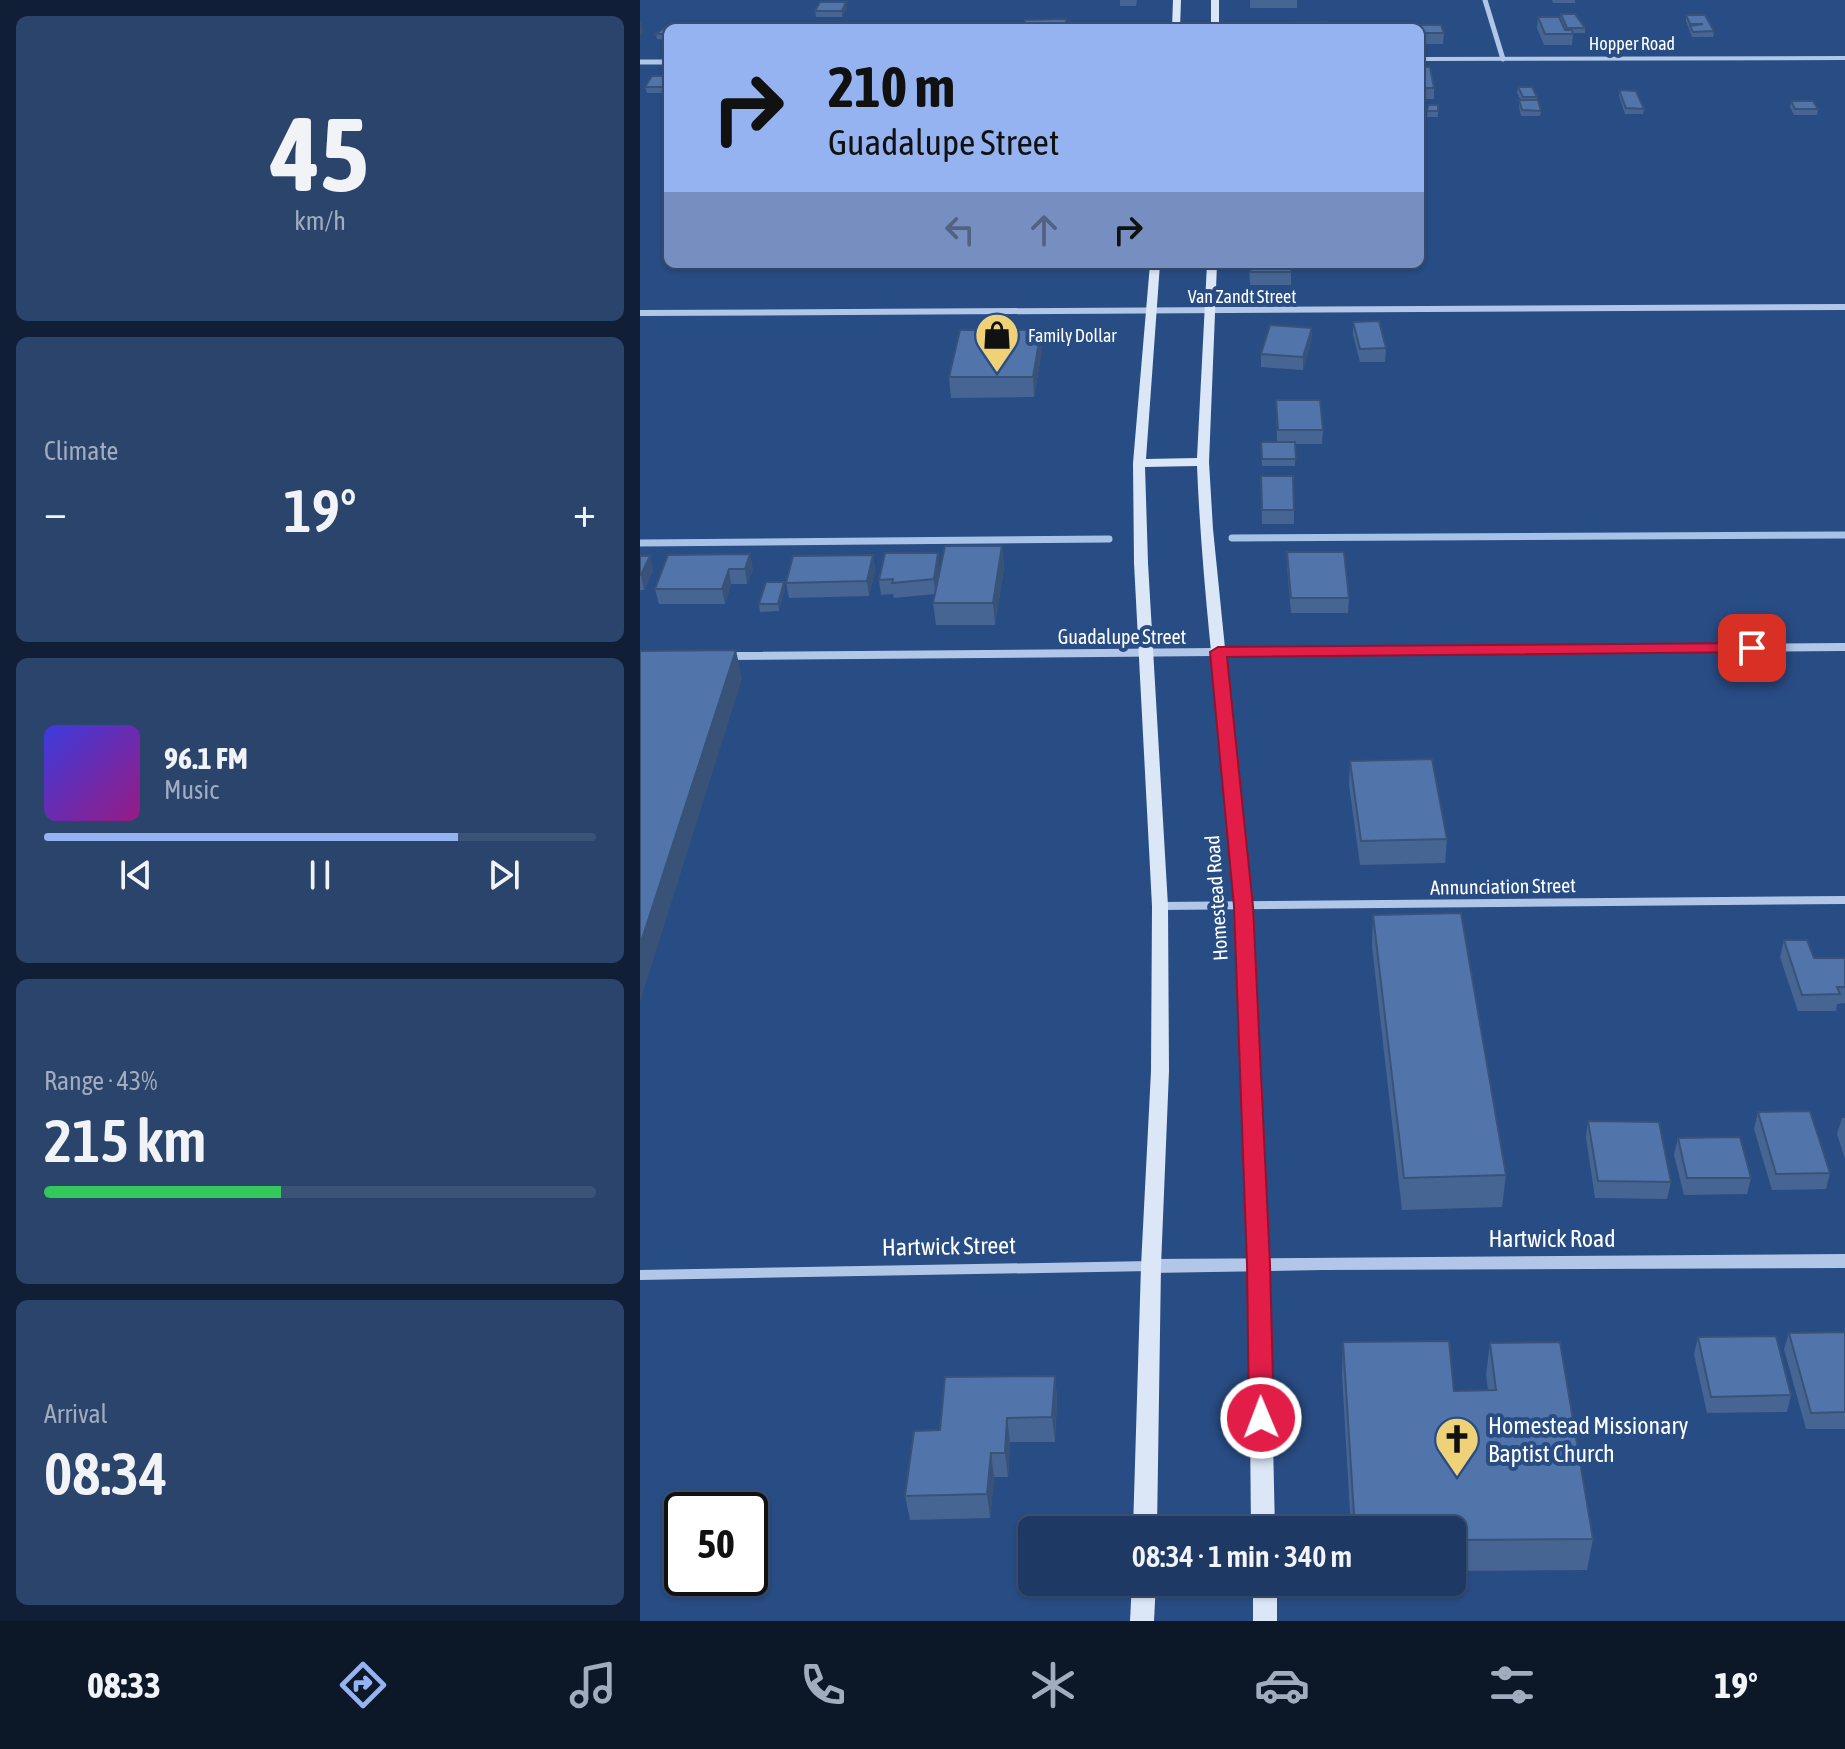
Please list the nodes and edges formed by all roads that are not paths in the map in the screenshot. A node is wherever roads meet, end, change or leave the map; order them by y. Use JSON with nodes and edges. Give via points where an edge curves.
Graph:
{"nodes":[{"id":1,"x":1177,"y":0,"type":"edge"},
{"id":2,"x":1215,"y":0,"type":"edge"},
{"id":3,"x":1485,"y":0,"type":"edge"},
{"id":4,"x":1176,"y":24,"type":"edge"},
{"id":5,"x":1215,"y":24,"type":"edge"},
{"id":6,"x":1845,"y":58,"type":"edge"},
{"id":7,"x":1424,"y":59,"type":"edge"},
{"id":8,"x":1503,"y":59,"type":"junction"},
{"id":9,"x":640,"y":62,"type":"edge"},
{"id":10,"x":664,"y":62,"type":"edge"},
{"id":11,"x":1155,"y":268,"type":"edge"},
{"id":12,"x":1212,"y":268,"type":"edge"},
{"id":13,"x":1845,"y":307,"type":"edge"},
{"id":14,"x":1211,"y":310,"type":"junction"},
{"id":15,"x":1152,"y":311,"type":"junction"},
{"id":16,"x":640,"y":313,"type":"edge"},
{"id":17,"x":1203,"y":462,"type":"junction"},
{"id":18,"x":1139,"y":463,"type":"junction"},
{"id":19,"x":1845,"y":647,"type":"edge"},
{"id":20,"x":1147,"y":652,"type":"junction"},
{"id":21,"x":1218,"y":652,"type":"junction"},
{"id":22,"x":717,"y":656,"type":"edge"},
{"id":23,"x":1845,"y":900,"type":"edge"},
{"id":24,"x":1160,"y":906,"type":"junction"},
{"id":25,"x":1243,"y":906,"type":"junction"},
{"id":26,"x":1845,"y":1261,"type":"edge"},
{"id":27,"x":1259,"y":1264,"type":"junction"},
{"id":28,"x":1151,"y":1266,"type":"junction"},
{"id":29,"x":640,"y":1275,"type":"edge"},
{"id":30,"x":1145,"y":1516,"type":"edge"},
{"id":31,"x":1263,"y":1516,"type":"edge"},
{"id":32,"x":1143,"y":1596,"type":"edge"},
{"id":33,"x":1265,"y":1596,"type":"edge"},
{"id":34,"x":1142,"y":1621,"type":"edge"},
{"id":35,"x":1265,"y":1621,"type":"edge"}],
"edges":[{"from":1,"to":4,"type":"main road"},
{"from":2,"to":5,"type":"main road"},
{"from":3,"to":8,"type":"street"},
{"from":6,"to":8,"type":"street","name":"Hopper Road"},
{"from":7,"to":8,"type":"street","name":"Hopper Road"},
{"from":9,"to":10,"type":"street"},
{"from":11,"to":15,"type":"main road"},
{"from":12,"to":14,"type":"main road","name":"Homestead Road"},
{"from":13,"to":14,"type":"street","name":"Van Zandt Street"},
{"from":14,"to":15,"type":"street","name":"Van Zandt Street"},
{"from":14,"to":17,"type":"main road","name":"Homestead Road"},
{"from":15,"to":16,"type":"street","name":"Van Zandt Street"},
{"from":15,"to":18,"type":"main road"},
{"from":17,"to":18,"type":"main road"},
{"from":17,"to":21,"type":"main road","name":"Homestead Road"},
{"from":18,"to":20,"type":"main road"},
{"from":19,"to":21,"type":"street","name":"Guadalupe Street"},
{"from":20,"to":21,"type":"street","name":"Guadalupe Street"},
{"from":20,"to":22,"type":"street","name":"Guadalupe Street"},
{"from":20,"to":24,"type":"main road"},
{"from":21,"to":25,"type":"main road","name":"Homestead Road"},
{"from":23,"to":25,"type":"street","name":"Annunciation Street"},
{"from":24,"to":25,"type":"street","name":"Annunciation Street"},
{"from":24,"to":28,"type":"main road","via":[[1160,1071]]},
{"from":25,"to":27,"type":"main road","name":"Homestead Road"},
{"from":26,"to":27,"type":"street","name":"Hartwick Road"},
{"from":27,"to":28,"type":"street","name":"Hartwick Street"},
{"from":27,"to":31,"type":"main road","name":"Homestead Road"},
{"from":28,"to":29,"type":"street","name":"Hartwick Street"},
{"from":28,"to":30,"type":"main road"},
{"from":32,"to":34,"type":"main road"},
{"from":33,"to":35,"type":"main road"}]}
